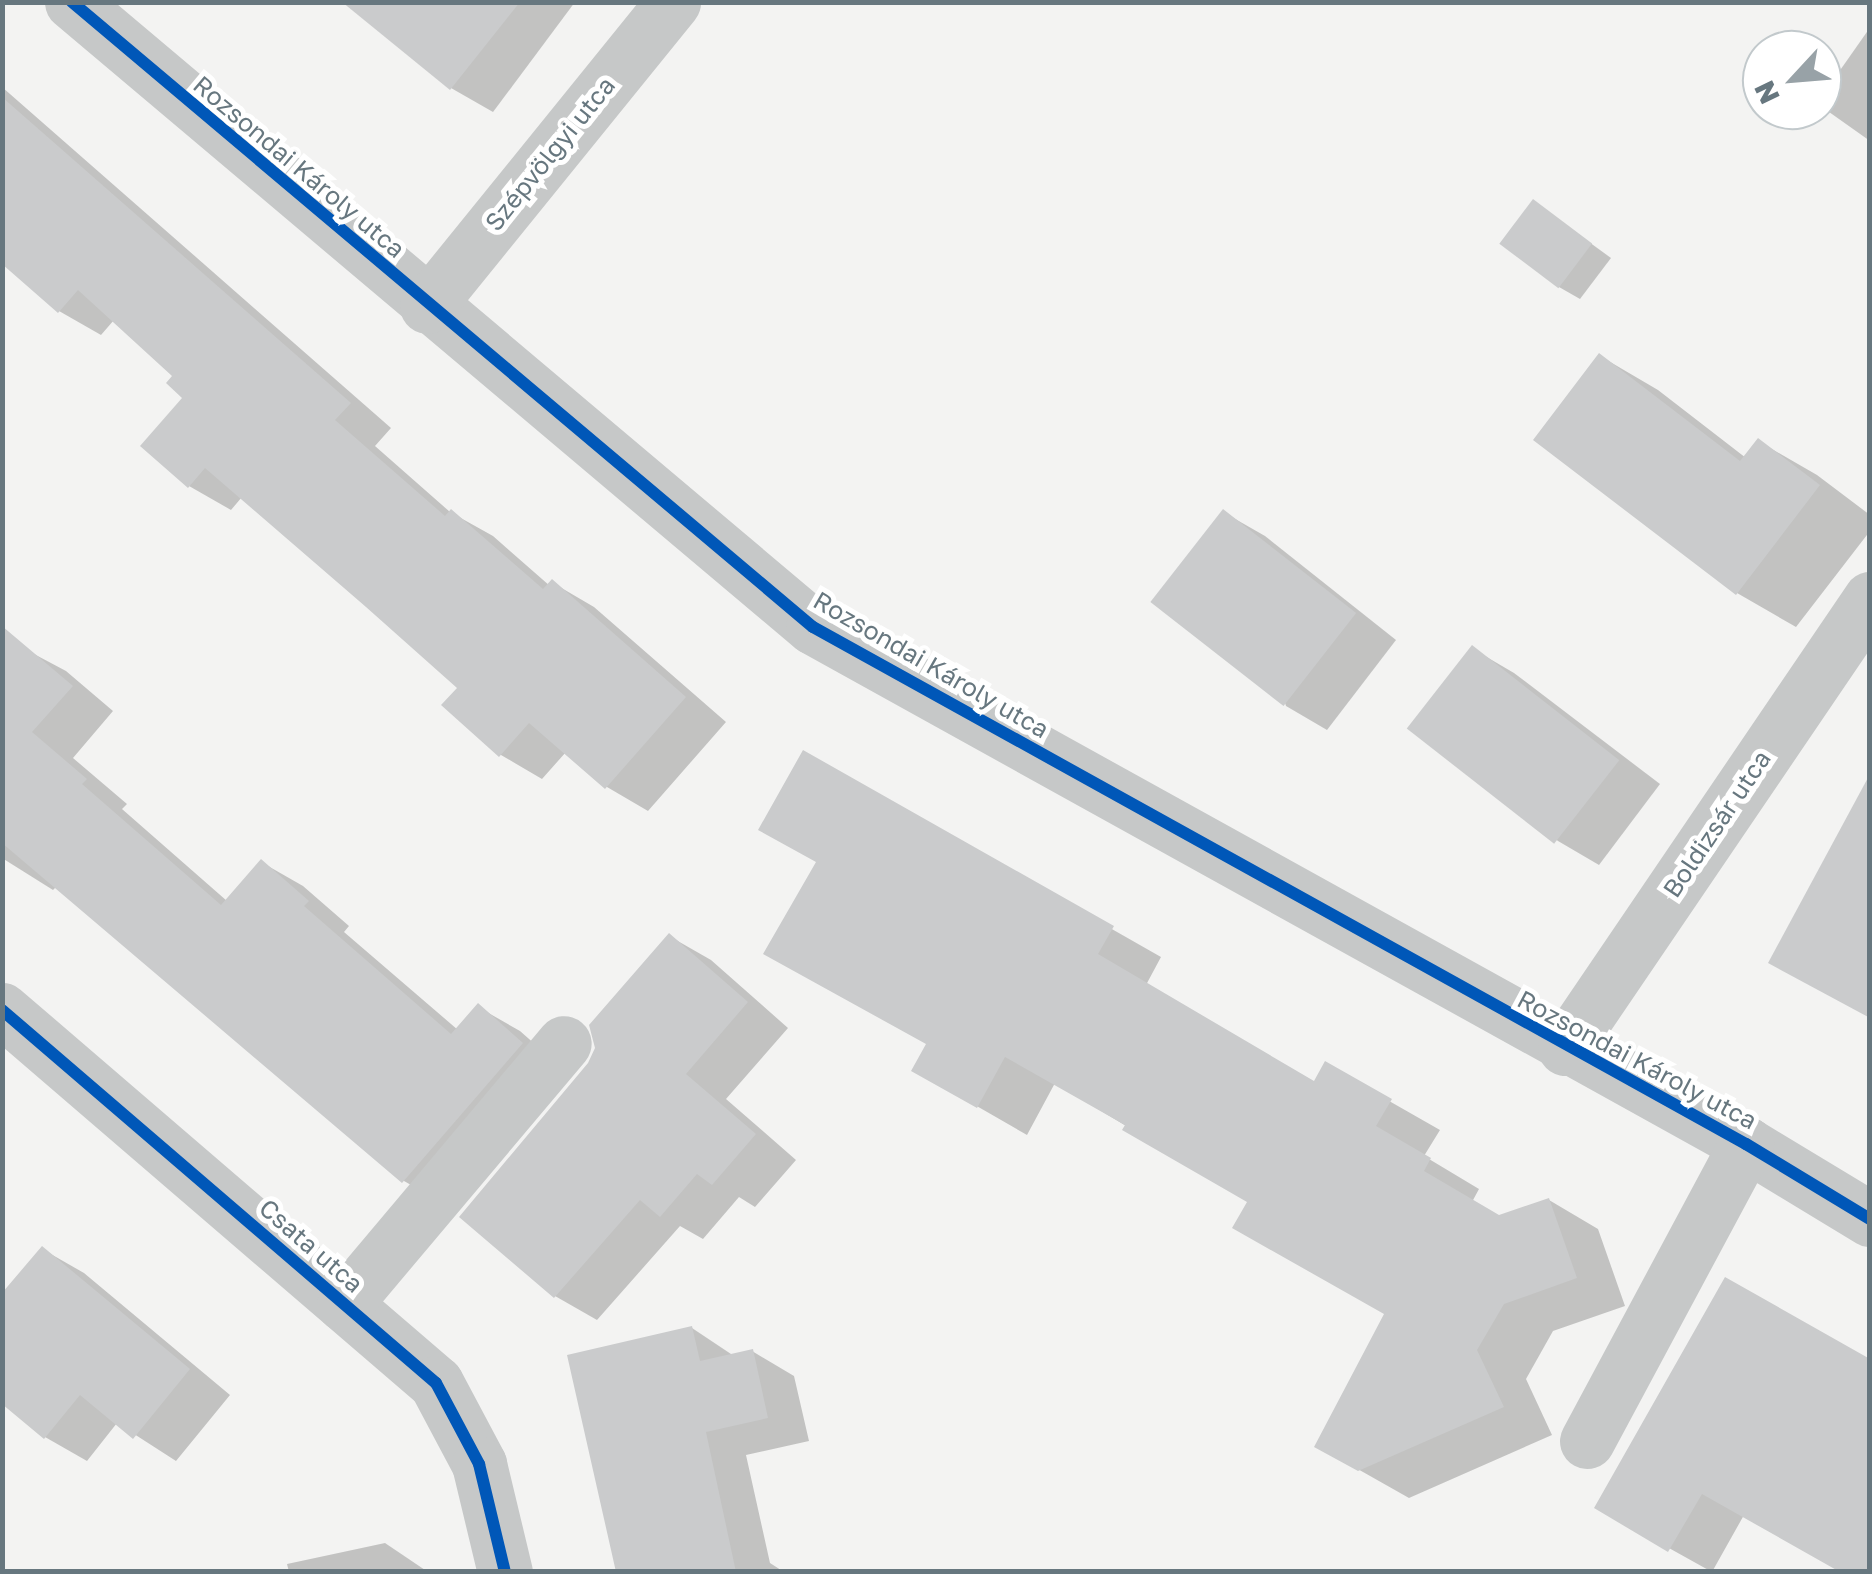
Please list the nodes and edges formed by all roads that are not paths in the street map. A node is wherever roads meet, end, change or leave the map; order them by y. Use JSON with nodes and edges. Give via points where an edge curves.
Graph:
{"nodes":[{"id":1,"x":72,"y":2,"type":"edge"},
{"id":2,"x":674,"y":2,"type":"edge"},
{"id":3,"x":427,"y":306,"type":"junction"},
{"id":4,"x":1870,"y":600,"type":"edge"},
{"id":5,"x":2,"y":1010,"type":"edge"},
{"id":6,"x":564,"y":1042,"type":"dead end"},
{"id":7,"x":1565,"y":1048,"type":"junction"},
{"id":8,"x":1746,"y":1144,"type":"junction"},
{"id":9,"x":1870,"y":1219,"type":"edge"},
{"id":10,"x":344,"y":1304,"type":"junction"},
{"id":11,"x":1587,"y":1441,"type":"dead end"},
{"id":12,"x":506,"y":1572,"type":"edge"}],
"edges":[{"from":1,"to":3,"type":"street","name":"Rozsondai Károly utca"},
{"from":2,"to":3,"type":"street","name":"Szépvölgyi utca"},
{"from":3,"to":7,"type":"street","name":"Rozsondai Károly utca","via":[[813,628]]},
{"from":4,"to":7,"type":"street","name":"Boldizsár utca"},
{"from":5,"to":10,"type":"street","name":"Csata utca"},
{"from":6,"to":10,"type":"street"},
{"from":7,"to":8,"type":"street","name":"Rozsondai Károly utca"},
{"from":8,"to":9,"type":"street","name":"Rozsondai Károly utca"},
{"from":8,"to":11,"type":"street"},
{"from":10,"to":12,"type":"street","name":"Csata utca","via":[[436,1382],[479,1464]]}]}
